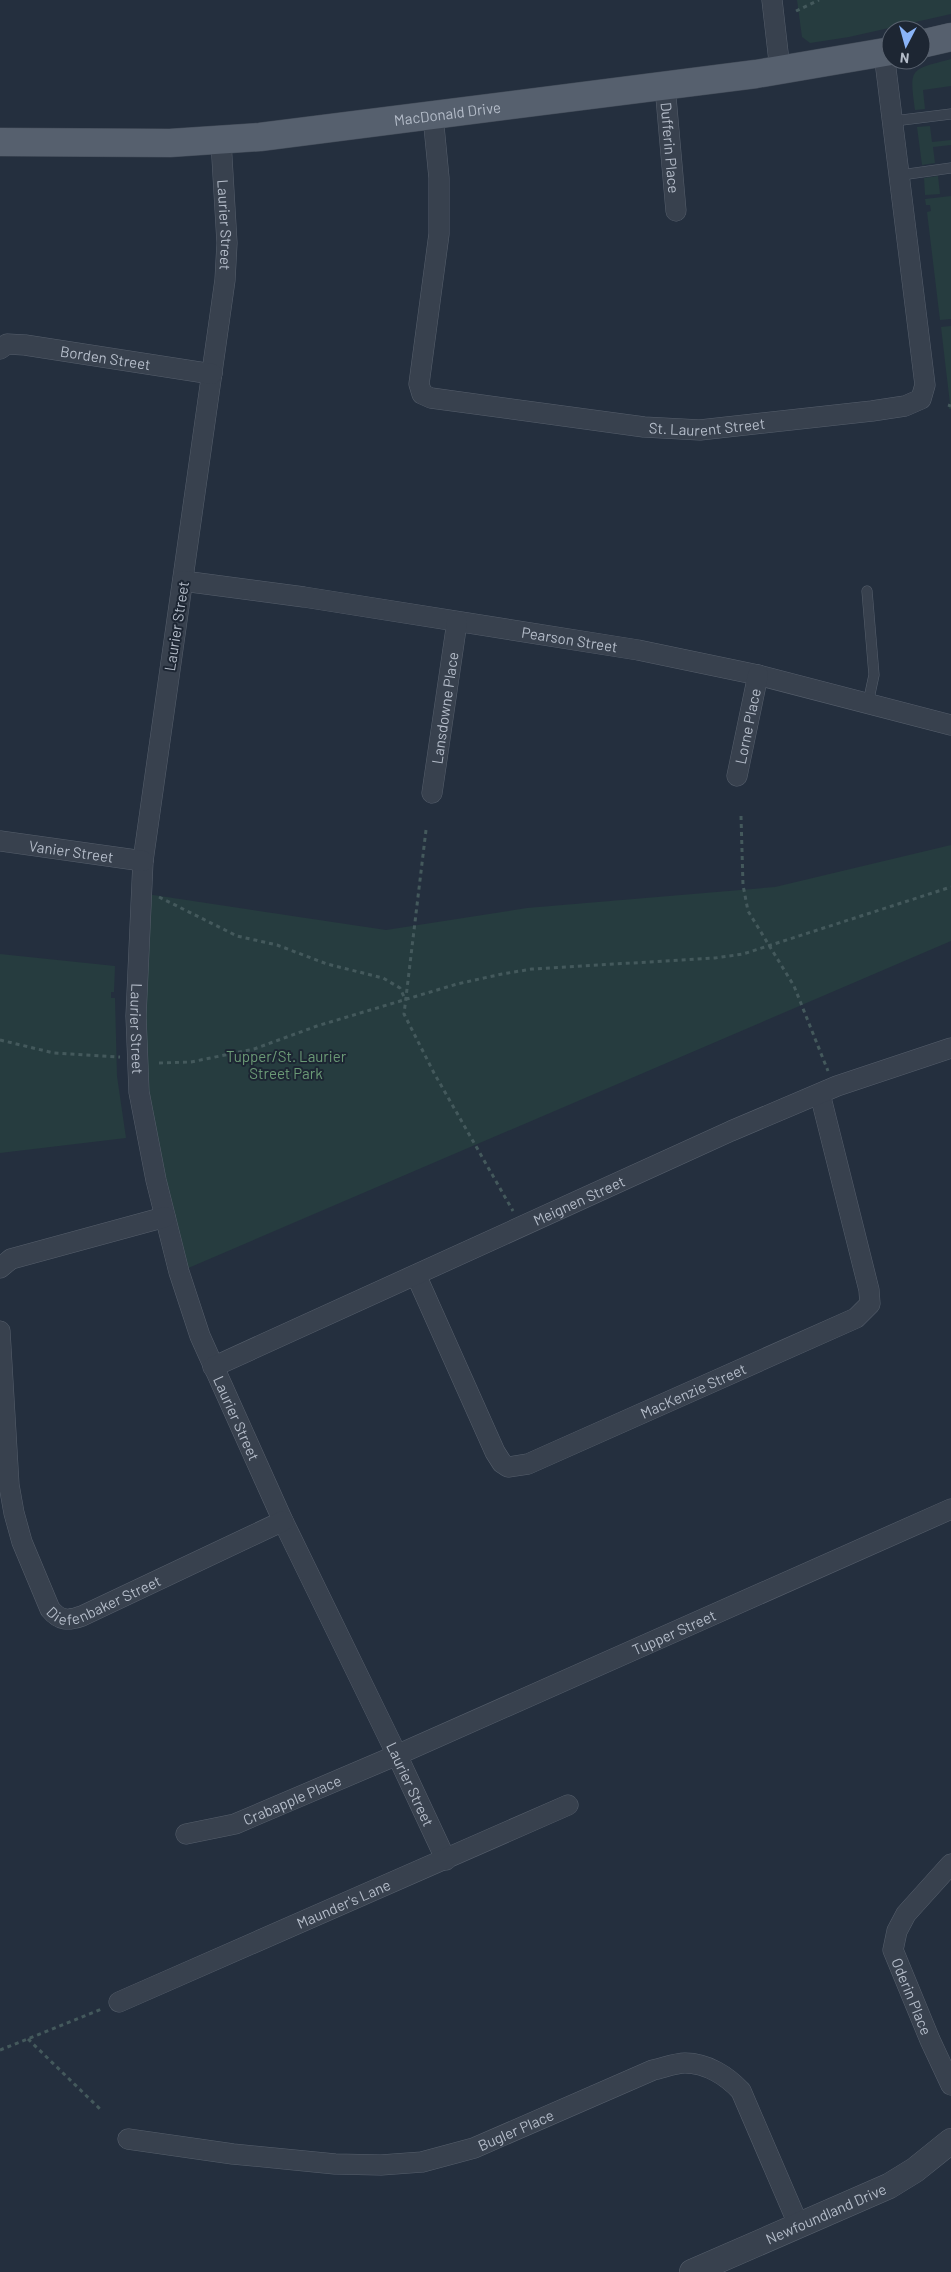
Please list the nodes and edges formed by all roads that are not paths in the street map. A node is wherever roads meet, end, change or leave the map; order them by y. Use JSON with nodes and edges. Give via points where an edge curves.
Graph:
{"nodes":[{"id":1,"x":772,"y":0,"type":"edge"},
{"id":2,"x":951,"y":37,"type":"edge"},
{"id":3,"x":931,"y":42,"type":"edge"},
{"id":4,"x":881,"y":53,"type":"edge"},
{"id":5,"x":780,"y":70,"type":"junction"},
{"id":6,"x":890,"y":70,"type":"edge"},
{"id":7,"x":665,"y":86,"type":"junction"},
{"id":8,"x":951,"y":114,"type":"edge"},
{"id":9,"x":433,"y":116,"type":"junction"},
{"id":10,"x":894,"y":121,"type":"junction"},
{"id":11,"x":221,"y":141,"type":"junction"},
{"id":12,"x":0,"y":142,"type":"edge"},
{"id":13,"x":951,"y":168,"type":"edge"},
{"id":14,"x":900,"y":175,"type":"junction"},
{"id":15,"x":676,"y":211,"type":"dead end"},
{"id":16,"x":0,"y":349,"type":"edge"},
{"id":17,"x":212,"y":374,"type":"junction"},
{"id":18,"x":183,"y":581,"type":"junction"},
{"id":19,"x":867,"y":591,"type":"dead end"},
{"id":20,"x":457,"y":622,"type":"junction"},
{"id":21,"x":758,"y":675,"type":"junction"},
{"id":22,"x":868,"y":703,"type":"junction"},
{"id":23,"x":951,"y":725,"type":"edge"},
{"id":24,"x":737,"y":776,"type":"dead end"},
{"id":25,"x":432,"y":793,"type":"dead end"},
{"id":26,"x":0,"y":841,"type":"edge"},
{"id":27,"x":143,"y":861,"type":"junction"},
{"id":28,"x":951,"y":1048,"type":"edge"},
{"id":29,"x":820,"y":1094,"type":"junction"},
{"id":30,"x":165,"y":1217,"type":"junction"},
{"id":31,"x":0,"y":1268,"type":"edge"},
{"id":32,"x":416,"y":1275,"type":"junction"},
{"id":33,"x":0,"y":1331,"type":"edge"},
{"id":34,"x":213,"y":1366,"type":"junction"},
{"id":35,"x":951,"y":1509,"type":"edge"},
{"id":36,"x":283,"y":1521,"type":"junction"},
{"id":37,"x":397,"y":1755,"type":"junction"},
{"id":38,"x":568,"y":1805,"type":"dead end"},
{"id":39,"x":186,"y":1834,"type":"dead end"},
{"id":40,"x":446,"y":1860,"type":"junction"},
{"id":41,"x":951,"y":1864,"type":"edge"},
{"id":42,"x":119,"y":2002,"type":"road end"},
{"id":43,"x":951,"y":2085,"type":"edge"},
{"id":44,"x":128,"y":2139,"type":"dead end"},
{"id":45,"x":951,"y":2141,"type":"edge"},
{"id":46,"x":799,"y":2226,"type":"junction"},
{"id":47,"x":692,"y":2272,"type":"edge"}],
"edges":[{"from":1,"to":5,"type":"street"},
{"from":2,"to":3,"type":"main road"},
{"from":4,"to":5,"type":"main road","name":"MacDonald Drive"},
{"from":5,"to":7,"type":"main road","name":"MacDonald Drive"},
{"from":6,"to":10,"type":"street","name":"St. Laurent Street"},
{"from":7,"to":9,"type":"main road","name":"MacDonald Drive"},
{"from":7,"to":15,"type":"street","name":"Dufferin Place"},
{"from":8,"to":10,"type":"lane"},
{"from":9,"to":11,"type":"main road","name":"MacDonald Drive"},
{"from":9,"to":14,"type":"street","name":"St. Laurent Street","via":[[439,178],[439,234],[419,384],[422,394],[484,406],[644,427],[700,430],[760,424],[897,408],[921,399],[925,385]]},
{"from":10,"to":14,"type":"street","name":"St. Laurent Street"},
{"from":11,"to":12,"type":"main road","name":"MacDonald Drive","via":[[122,144]]},
{"from":11,"to":17,"type":"street","name":"Laurier Street","via":[[227,242]]},
{"from":13,"to":14,"type":"lane"},
{"from":16,"to":17,"type":"street","name":"Borden Street","via":[[7,344],[25,345]]},
{"from":17,"to":18,"type":"street","name":"Laurier Street"},
{"from":18,"to":20,"type":"street","name":"Pearson Street"},
{"from":18,"to":27,"type":"street","name":"Laurier Street"},
{"from":19,"to":22,"type":"lane","via":[[874,675]]},
{"from":20,"to":21,"type":"street","name":"Pearson Street","via":[[638,650]]},
{"from":20,"to":25,"type":"street","name":"Lansdowne Place"},
{"from":21,"to":22,"type":"street","name":"Pearson Street"},
{"from":21,"to":24,"type":"street","name":"Lorne Place"},
{"from":22,"to":23,"type":"street","name":"Pearson Street"},
{"from":26,"to":27,"type":"street","name":"Vanier Street"},
{"from":27,"to":30,"type":"street","name":"Laurier Street","via":[[136,1060],[146,1135]]},
{"from":28,"to":29,"type":"street","name":"Meignen Street"},
{"from":29,"to":32,"type":"street","name":"Meignen Street","via":[[730,1131]]},
{"from":29,"to":32,"type":"street","name":"MacKenzie Street","via":[[869,1290],[870,1304],[856,1318],[528,1464],[508,1467],[495,1452]]},
{"from":30,"to":31,"type":"street","via":[[11,1259]]},
{"from":30,"to":34,"type":"street","name":"Laurier Street","via":[[188,1304]]},
{"from":32,"to":34,"type":"street","name":"Meignen Street"},
{"from":33,"to":36,"type":"street","name":"Diefenbaker Street","via":[[9,1485],[14,1513],[22,1542],[50,1609],[57,1617],[70,1621],[82,1616]]},
{"from":34,"to":36,"type":"street","name":"Laurier Street"},
{"from":35,"to":37,"type":"street","name":"Tupper Street"},
{"from":36,"to":37,"type":"street","name":"Laurier Street"},
{"from":37,"to":39,"type":"street","name":"Crabapple Place","via":[[235,1824]]},
{"from":37,"to":40,"type":"street","name":"Laurier Street"},
{"from":38,"to":40,"type":"street","name":"Maunder's Lane"},
{"from":40,"to":42,"type":"street","name":"Maunder's Lane"},
{"from":41,"to":43,"type":"street","name":"Oderin Place","via":[[906,1914],[897,1931],[893,1950]]},
{"from":44,"to":46,"type":"street","name":"Bugler Place","via":[[335,2164],[422,2162],[474,2148],[653,2070],[685,2063],[714,2070],[729,2078],[741,2091]]},
{"from":45,"to":46,"type":"street","name":"Newfoundland Drive","via":[[889,2186]]},
{"from":46,"to":47,"type":"street","name":"Newfoundland Drive"}]}
